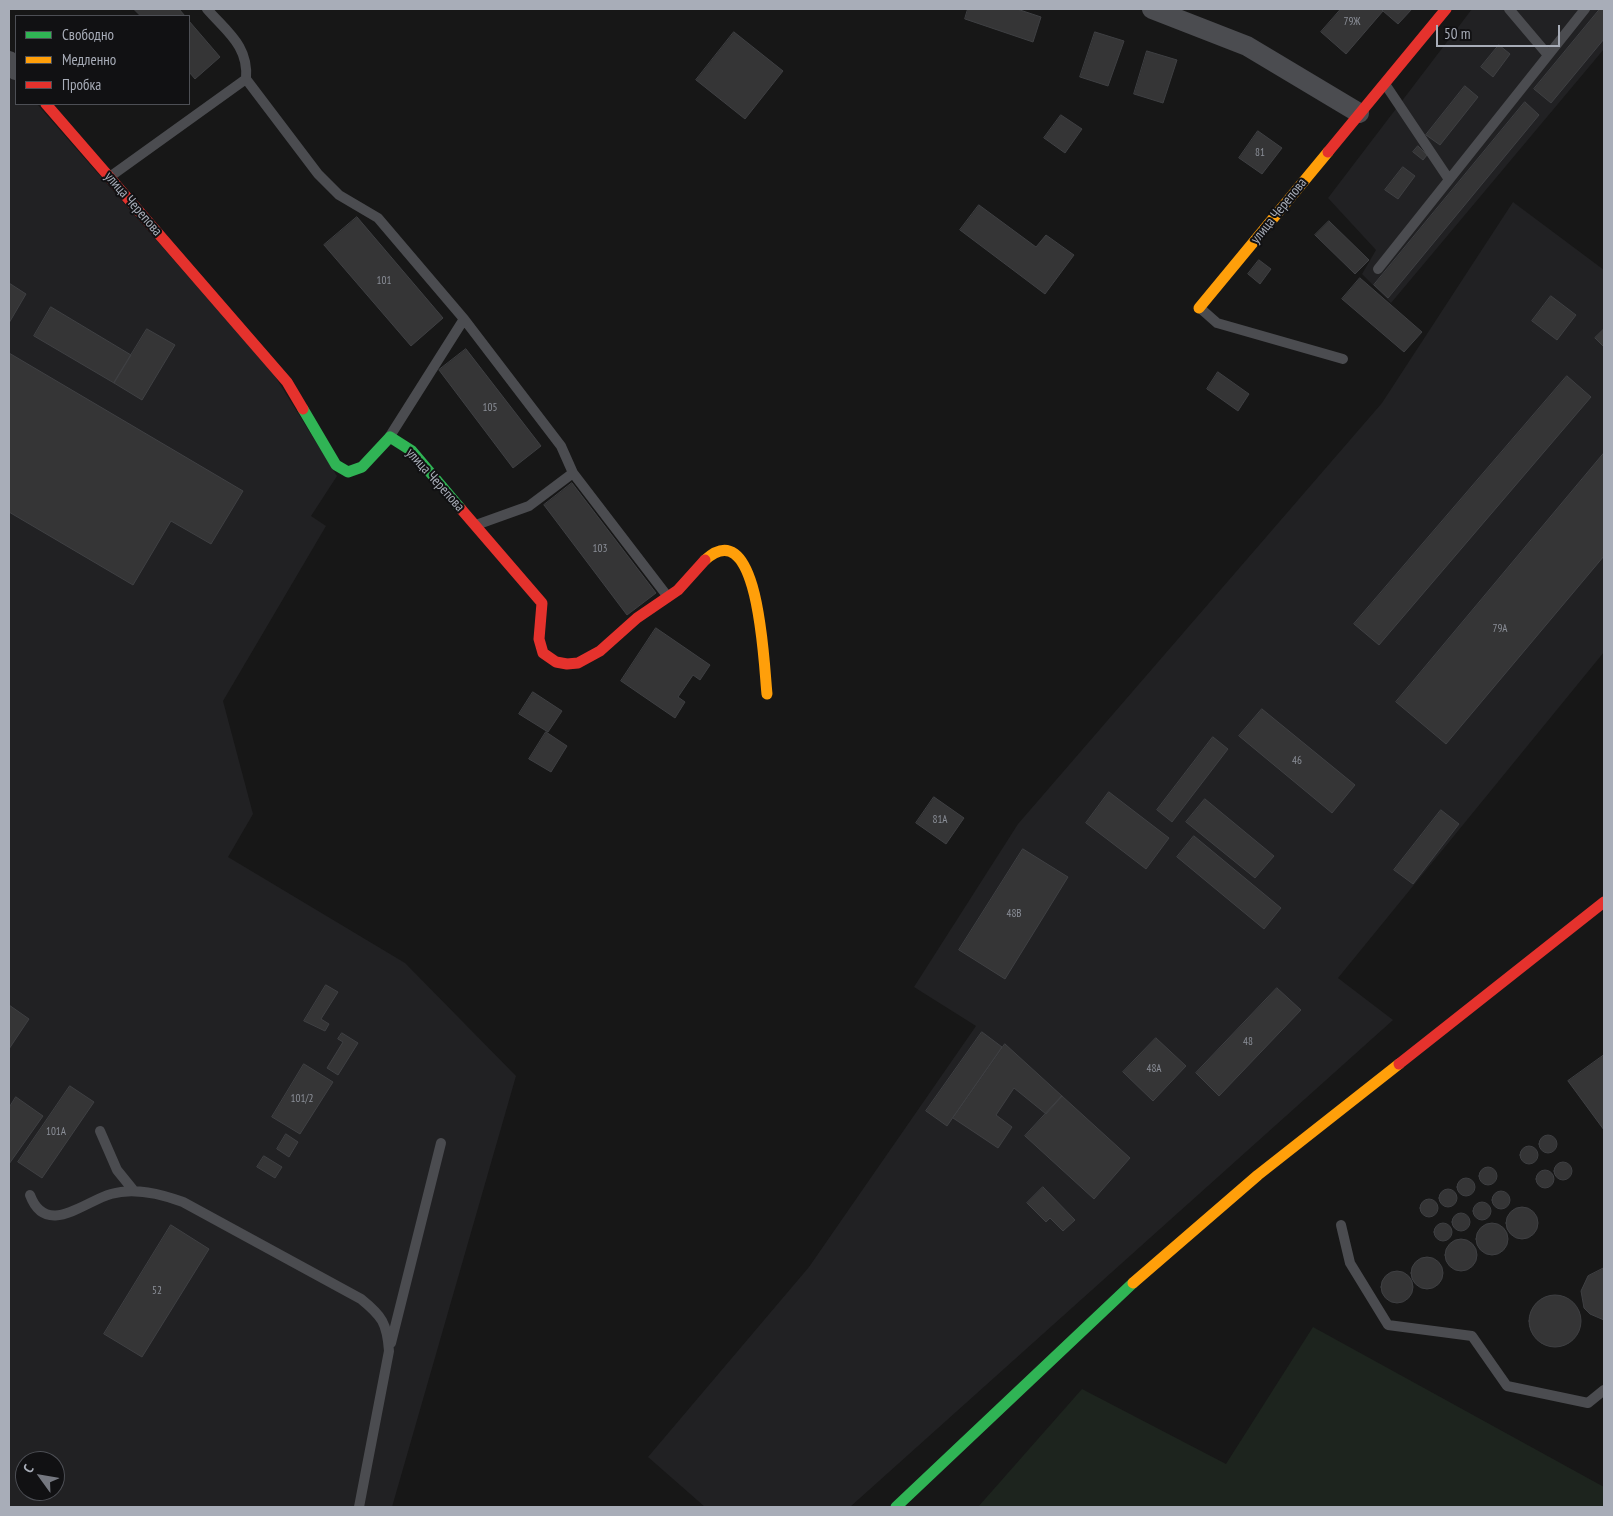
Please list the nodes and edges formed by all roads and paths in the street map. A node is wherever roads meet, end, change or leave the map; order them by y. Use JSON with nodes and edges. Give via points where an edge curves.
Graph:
{"nodes":[{"id":1,"x":207,"y":9,"type":"edge"},
{"id":2,"x":1152,"y":9,"type":"edge"},
{"id":3,"x":1446,"y":9,"type":"edge"},
{"id":4,"x":1509,"y":9,"type":"edge"},
{"id":5,"x":1585,"y":9,"type":"edge"},
{"id":6,"x":1548,"y":55,"type":"junction"},
{"id":7,"x":246,"y":79,"type":"junction"},
{"id":8,"x":1385,"y":83,"type":"junction"},
{"id":9,"x":47,"y":105,"type":"edge"},
{"id":10,"x":1359,"y":114,"type":"junction"},
{"id":11,"x":110,"y":177,"type":"junction"},
{"id":12,"x":1448,"y":178,"type":"junction"},
{"id":13,"x":1378,"y":269,"type":"dead end"},
{"id":14,"x":1199,"y":308,"type":"joint"},
{"id":15,"x":464,"y":319,"type":"junction"},
{"id":16,"x":1343,"y":359,"type":"dead end"},
{"id":17,"x":390,"y":437,"type":"junction"},
{"id":18,"x":573,"y":473,"type":"junction"},
{"id":19,"x":475,"y":525,"type":"junction"},
{"id":20,"x":668,"y":598,"type":"junction"},
{"id":21,"x":767,"y":694,"type":"dead end"},
{"id":22,"x":1604,"y":902,"type":"edge"},
{"id":23,"x":100,"y":1131,"type":"dead end"},
{"id":24,"x":441,"y":1143,"type":"dead end"},
{"id":25,"x":134,"y":1191,"type":"junction"},
{"id":26,"x":30,"y":1195,"type":"dead end"},
{"id":27,"x":1341,"y":1225,"type":"dead end"},
{"id":28,"x":389,"y":1351,"type":"junction"},
{"id":29,"x":1604,"y":1390,"type":"edge"},
{"id":30,"x":359,"y":1507,"type":"edge"},
{"id":31,"x":896,"y":1507,"type":"edge"}],
"edges":[{"from":1,"to":7,"type":"lane","via":[[243,51]]},
{"from":2,"to":10,"type":"street","via":[[1247,46]]},
{"from":3,"to":8,"type":"street","name":"улица Черепова"},
{"from":4,"to":6,"type":"lane"},
{"from":5,"to":6,"type":"lane"},
{"from":6,"to":12,"type":"lane"},
{"from":7,"to":11,"type":"lane"},
{"from":7,"to":15,"type":"lane","via":[[318,174],[339,194],[378,218]]},
{"from":8,"to":10,"type":"street","name":"улица Черепова"},
{"from":8,"to":12,"type":"lane"},
{"from":9,"to":11,"type":"street","name":"улица Черепова"},
{"from":10,"to":14,"type":"street","name":"улица Черепова"},
{"from":11,"to":17,"type":"street","name":"улица Черепова","via":[[287,382],[336,465],[348,472],[362,467]]},
{"from":12,"to":13,"type":"lane"},
{"from":14,"to":16,"type":"lane","via":[[1217,323]]},
{"from":15,"to":17,"type":"lane"},
{"from":15,"to":18,"type":"lane","via":[[561,446]]},
{"from":17,"to":19,"type":"street","name":"улица Черепова","via":[[412,451]]},
{"from":18,"to":19,"type":"lane","via":[[529,506]]},
{"from":18,"to":20,"type":"lane"},
{"from":19,"to":20,"type":"street","name":"улица Черепова","via":[[542,602],[538,636],[542,651],[551,660],[566,666],[580,664],[593,656],[636,618]]},
{"from":20,"to":21,"type":"street","name":"улица Черепова","via":[[709,556],[720,551],[733,553],[742,560],[756,600]]},
{"from":22,"to":31,"type":"street","via":[[1258,1176],[1106,1306]]},
{"from":23,"to":25,"type":"lane","via":[[117,1170]]},
{"from":24,"to":28,"type":"lane"},
{"from":25,"to":26,"type":"lane","via":[[112,1193],[70,1214],[56,1217],[38,1209]]},
{"from":25,"to":28,"type":"lane","via":[[162,1194],[183,1202],[360,1300],[377,1312],[387,1328]]},
{"from":27,"to":29,"type":"lane","via":[[1350,1263],[1388,1325],[1472,1336],[1507,1386],[1588,1403]]},
{"from":28,"to":30,"type":"lane"}]}
